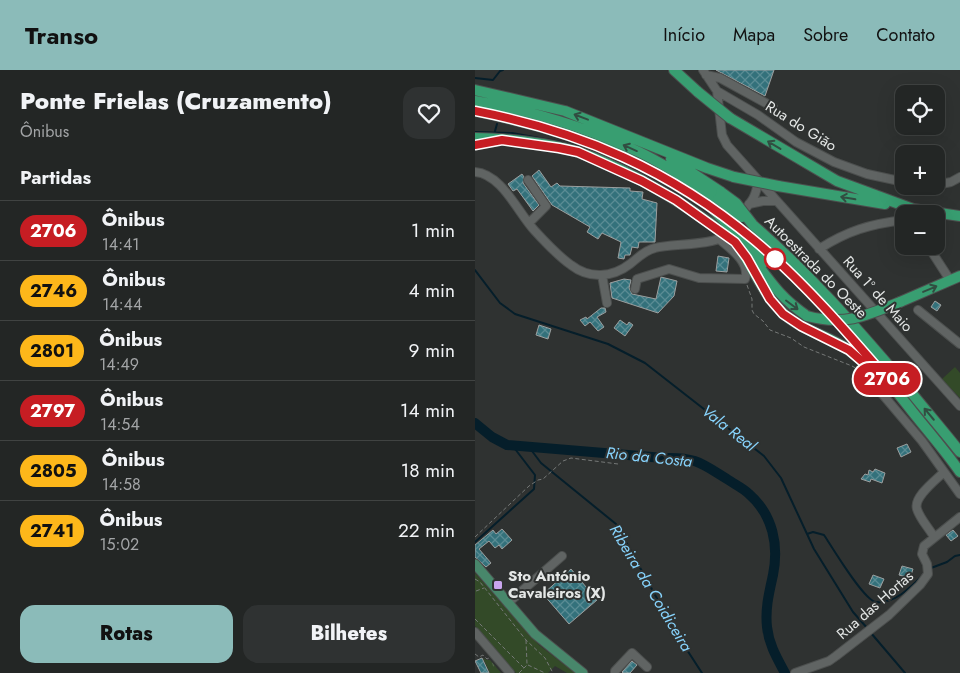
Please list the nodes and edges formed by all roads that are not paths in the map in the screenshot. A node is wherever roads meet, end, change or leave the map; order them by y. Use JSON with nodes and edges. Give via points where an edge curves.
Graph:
{"nodes":[{"id":1,"x":705,"y":72,"type":"edge"},
{"id":2,"x":678,"y":73,"type":"edge"},
{"id":3,"x":475,"y":90,"type":"edge"},
{"id":4,"x":717,"y":91,"type":"junction"},
{"id":5,"x":475,"y":101,"type":"edge"},
{"id":6,"x":773,"y":107,"type":"dead end"},
{"id":7,"x":475,"y":111,"type":"edge"},
{"id":8,"x":626,"y":135,"type":"junction"},
{"id":9,"x":475,"y":138,"type":"edge"},
{"id":10,"x":502,"y":140,"type":"junction"},
{"id":11,"x":475,"y":145,"type":"edge"},
{"id":12,"x":475,"y":172,"type":"edge"},
{"id":13,"x":960,"y":177,"type":"edge"},
{"id":14,"x":528,"y":180,"type":"dead end"},
{"id":15,"x":895,"y":180,"type":"edge"},
{"id":16,"x":758,"y":182,"type":"junction"},
{"id":17,"x":945,"y":183,"type":"edge"},
{"id":18,"x":767,"y":192,"type":"junction"},
{"id":19,"x":757,"y":194,"type":"junction"},
{"id":20,"x":716,"y":199,"type":"junction"},
{"id":21,"x":763,"y":201,"type":"junction"},
{"id":22,"x":775,"y":201,"type":"junction"},
{"id":23,"x":749,"y":204,"type":"junction"},
{"id":24,"x":902,"y":205,"type":"edge"},
{"id":25,"x":895,"y":206,"type":"edge"},
{"id":26,"x":945,"y":216,"type":"edge"},
{"id":27,"x":960,"y":216,"type":"edge"},
{"id":28,"x":895,"y":222,"type":"edge"},
{"id":29,"x":529,"y":223,"type":"junction"},
{"id":30,"x":719,"y":239,"type":"junction"},
{"id":31,"x":742,"y":239,"type":"junction"},
{"id":32,"x":819,"y":249,"type":"junction"},
{"id":33,"x":936,"y":255,"type":"edge"},
{"id":34,"x":602,"y":275,"type":"junction"},
{"id":35,"x":955,"y":278,"type":"edge"},
{"id":36,"x":635,"y":289,"type":"dead end"},
{"id":37,"x":609,"y":302,"type":"dead end"},
{"id":38,"x":918,"y":310,"type":"dead end"},
{"id":39,"x":960,"y":344,"type":"edge"},
{"id":40,"x":867,"y":376,"type":"road end"},
{"id":41,"x":890,"y":382,"type":"junction"},
{"id":42,"x":960,"y":406,"type":"edge"},
{"id":43,"x":960,"y":452,"type":"edge"},
{"id":44,"x":945,"y":472,"type":"junction"},
{"id":45,"x":960,"y":472,"type":"edge"},
{"id":46,"x":960,"y":494,"type":"edge"},
{"id":47,"x":960,"y":516,"type":"edge"},
{"id":48,"x":935,"y":536,"type":"junction"},
{"id":49,"x":562,"y":556,"type":"dead end"},
{"id":50,"x":475,"y":564,"type":"edge"},
{"id":51,"x":475,"y":568,"type":"edge"},
{"id":52,"x":486,"y":577,"type":"junction"},
{"id":53,"x":508,"y":603,"type":"junction"},
{"id":54,"x":475,"y":632,"type":"edge"},
{"id":55,"x":647,"y":667,"type":"dead end"},
{"id":56,"x":797,"y":672,"type":"edge"},
{"id":57,"x":510,"y":673,"type":"edge"},
{"id":58,"x":583,"y":673,"type":"edge"},
{"id":59,"x":615,"y":673,"type":"edge"}],
"edges":[{"from":1,"to":4,"type":"street"},
{"from":1,"to":6,"type":"street"},
{"from":24,"to":2,"type":"highway","one_way":true,"bridge":true,"via":[[837,181],[730,118]]},
{"from":8,"to":3,"type":"highway","one_way":true,"via":[[565,110]]},
{"from":4,"to":15,"type":"street","name":"Rua do Gião","via":[[796,142],[834,162]]},
{"from":4,"to":16,"type":"street","name":"Rua 1º de Maio","via":[[722,135]]},
{"from":20,"to":5,"type":"highway","one_way":true,"via":[[668,167],[610,139],[541,115]]},
{"from":7,"to":20,"type":"highway","via":[[538,126],[605,148]]},
{"from":8,"to":20,"type":"highway","via":[[671,159]]},
{"from":25,"to":8,"type":"highway","one_way":true,"bridge":true,"via":[[734,177]]},
{"from":9,"to":10,"type":"highway"},
{"from":10,"to":11,"type":"highway"},
{"from":10,"to":31,"type":"highway","bridge":true,"via":[[578,152],[642,181]]},
{"from":12,"to":29,"type":"street","via":[[482,172],[499,184]]},
{"from":13,"to":17,"type":"street"},
{"from":14,"to":29,"type":"street","via":[[546,206]]},
{"from":16,"to":18,"type":"street","name":"Rua 1º de Maio"},
{"from":16,"to":19,"type":"street"},
{"from":18,"to":19,"type":"street"},
{"from":18,"to":21,"type":"street"},
{"from":18,"to":22,"type":"street","name":"Rua 1º de Maio"},
{"from":19,"to":23,"type":"street"},
{"from":20,"to":31,"type":"highway","bridge":true},
{"from":43,"to":20,"type":"highway","name":"Autoestrada do Oeste","one_way":true,"bridge":true,"via":[[830,298],[753,225],[736,203]]},
{"from":21,"to":22,"type":"street"},
{"from":21,"to":23,"type":"street"},
{"from":22,"to":32,"type":"street","name":"Rua 1º de Maio"},
{"from":23,"to":30,"type":"street"},
{"from":26,"to":27,"type":"highway"},
{"from":28,"to":32,"type":"street","via":[[859,228]]},
{"from":29,"to":34,"type":"street","via":[[571,265],[584,273]]},
{"from":30,"to":34,"type":"street","via":[[653,248],[618,272]]},
{"from":30,"to":36,"type":"street","via":[[743,263],[746,276],[742,280],[699,278],[669,269],[637,279]]},
{"from":31,"to":35,"type":"highway","one_way":true,"bridge":true,"via":[[762,260],[778,292],[789,304],[807,316],[825,321],[863,317]]},
{"from":31,"to":41,"type":"highway","name":"Autoestrada do Oeste","via":[[791,274]]},
{"from":31,"to":41,"type":"highway","via":[[747,258],[770,299],[783,314],[849,350]]},
{"from":32,"to":42,"type":"street","name":"Rua 1º de Maio"},
{"from":33,"to":35,"type":"street"},
{"from":34,"to":37,"type":"street"},
{"from":38,"to":39,"type":"street"},
{"from":40,"to":44,"type":"street"},
{"from":41,"to":45,"type":"highway","name":"Autoestrada do Oeste"},
{"from":44,"to":46,"type":"street"},
{"from":44,"to":48,"type":"street","via":[[919,496],[916,503],[917,511]]},
{"from":47,"to":48,"type":"street","name":"Rua das Hortas"},
{"from":48,"to":56,"type":"street","name":"Rua das Hortas","via":[[922,550],[928,570],[925,579],[889,615],[829,661]]},
{"from":49,"to":53,"type":"street"},
{"from":50,"to":52,"type":"main road"},
{"from":51,"to":52,"type":"street"},
{"from":52,"to":53,"type":"main road"},
{"from":53,"to":58,"type":"main road","via":[[535,634]]},
{"from":54,"to":57,"type":"street"},
{"from":55,"to":59,"type":"street","via":[[632,653]]}]}
